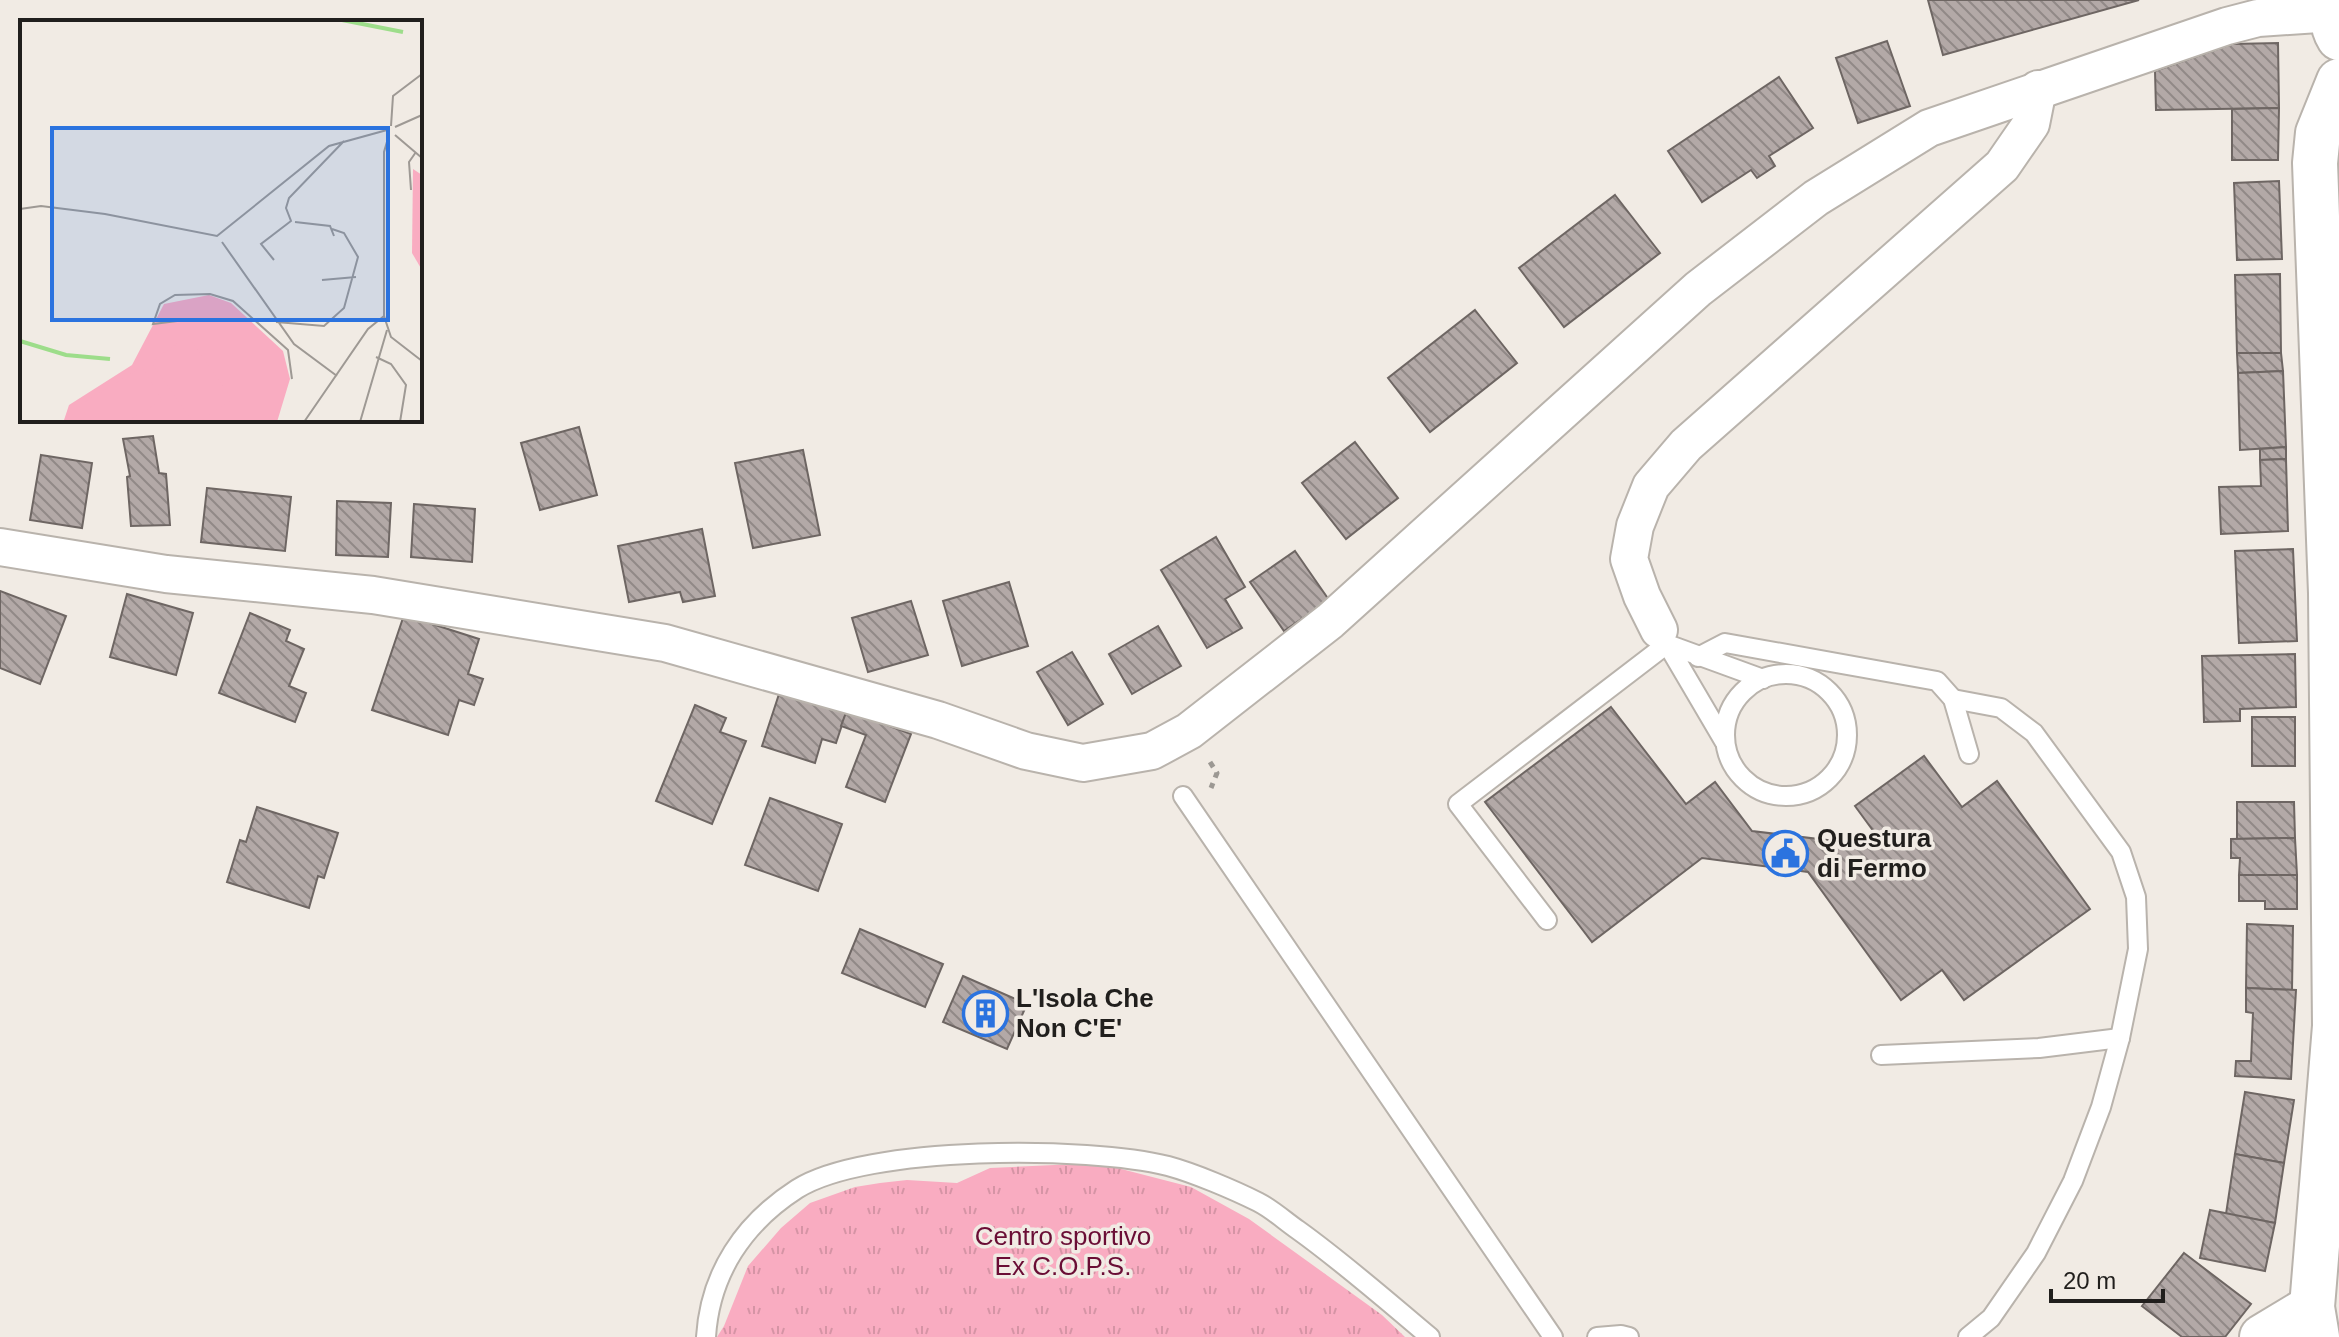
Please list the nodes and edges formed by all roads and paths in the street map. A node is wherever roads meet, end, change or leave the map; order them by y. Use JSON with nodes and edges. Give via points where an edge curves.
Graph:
{"nodes":[{"id":1,"x":2337,"y":17,"type":"edge"},
{"id":2,"x":2339,"y":81,"type":"edge"},
{"id":3,"x":2038,"y":89,"type":"junction"},
{"id":4,"x":0,"y":547,"type":"edge"},
{"id":5,"x":1663,"y":637,"type":"junction"},
{"id":6,"x":1698,"y":657,"type":"junction"},
{"id":7,"x":1846,"y":665,"type":"junction"},
{"id":8,"x":1802,"y":676,"type":"junction"},
{"id":9,"x":1763,"y":679,"type":"junction"},
{"id":10,"x":1953,"y":699,"type":"junction"},
{"id":11,"x":1189,"y":731,"type":"junction"},
{"id":12,"x":1724,"y":743,"type":"junction"},
{"id":13,"x":1969,"y":754,"type":"dead end"},
{"id":14,"x":1183,"y":796,"type":"dead end"},
{"id":15,"x":1199,"y":819,"type":"junction"},
{"id":16,"x":1547,"y":920,"type":"dead end"},
{"id":17,"x":2120,"y":1038,"type":"junction"},
{"id":18,"x":1881,"y":1055,"type":"dead end"},
{"id":19,"x":2315,"y":1322,"type":"edge"},
{"id":20,"x":706,"y":1337,"type":"edge"},
{"id":21,"x":1430,"y":1337,"type":"edge"},
{"id":22,"x":1553,"y":1337,"type":"edge"},
{"id":23,"x":1597,"y":1337,"type":"edge"},
{"id":24,"x":1629,"y":1337,"type":"edge"},
{"id":25,"x":1968,"y":1337,"type":"edge"},
{"id":26,"x":2262,"y":1337,"type":"edge"}],
"edges":[{"from":1,"to":3,"type":"street","via":[[2272,16],[2227,26]]},
{"from":2,"to":19,"type":"main road","via":[[2318,133],[2315,163],[2331,593],[2335,1026]]},
{"from":3,"to":5,"type":"street","via":[[2031,124],[2002,166],[1686,445],[1651,486],[1629,559]]},
{"from":3,"to":11,"type":"street","via":[[1929,128],[1816,198],[1698,289],[1330,621]]},
{"from":4,"to":11,"type":"street","via":[[166,574],[373,595],[665,643],[938,720],[1026,751],[1083,763],[1152,751]]},
{"from":5,"to":6,"type":"lane"},
{"from":5,"to":12,"type":"lane"},
{"from":5,"to":16,"type":"lane","via":[[1458,804]]},
{"from":6,"to":7,"type":"lane","via":[[1725,643]]},
{"from":6,"to":9,"type":"lane"},
{"from":7,"to":8,"type":"lane"},
{"from":7,"to":10,"type":"lane","via":[[1937,681]]},
{"from":8,"to":9,"type":"lane"},
{"from":8,"to":12,"type":"lane","via":[[1820,684],[1844,715],[1844,755],[1819,787],[1799,795],[1759,791],[1742,779]]},
{"from":9,"to":12,"type":"lane","via":[[1733,704]]},
{"from":10,"to":13,"type":"lane"},
{"from":10,"to":17,"type":"lane","via":[[2001,708],[2034,733],[2121,852],[2136,897],[2138,949]]},
{"from":11,"to":15,"type":"path","via":[[1217,773]]},
{"from":14,"to":15,"type":"lane"},
{"from":15,"to":22,"type":"lane"},
{"from":17,"to":18,"type":"lane","via":[[2039,1048]]},
{"from":17,"to":25,"type":"lane","via":[[2101,1107],[2061,1205],[2036,1253],[1991,1318]]},
{"from":19,"to":26,"type":"main road"},
{"from":20,"to":21,"type":"lane","via":[[723,1265],[753,1224],[799,1187],[859,1165],[991,1153],[1103,1156],[1169,1166],[1260,1203],[1325,1249]]},
{"from":23,"to":24,"type":"lane"}]}
